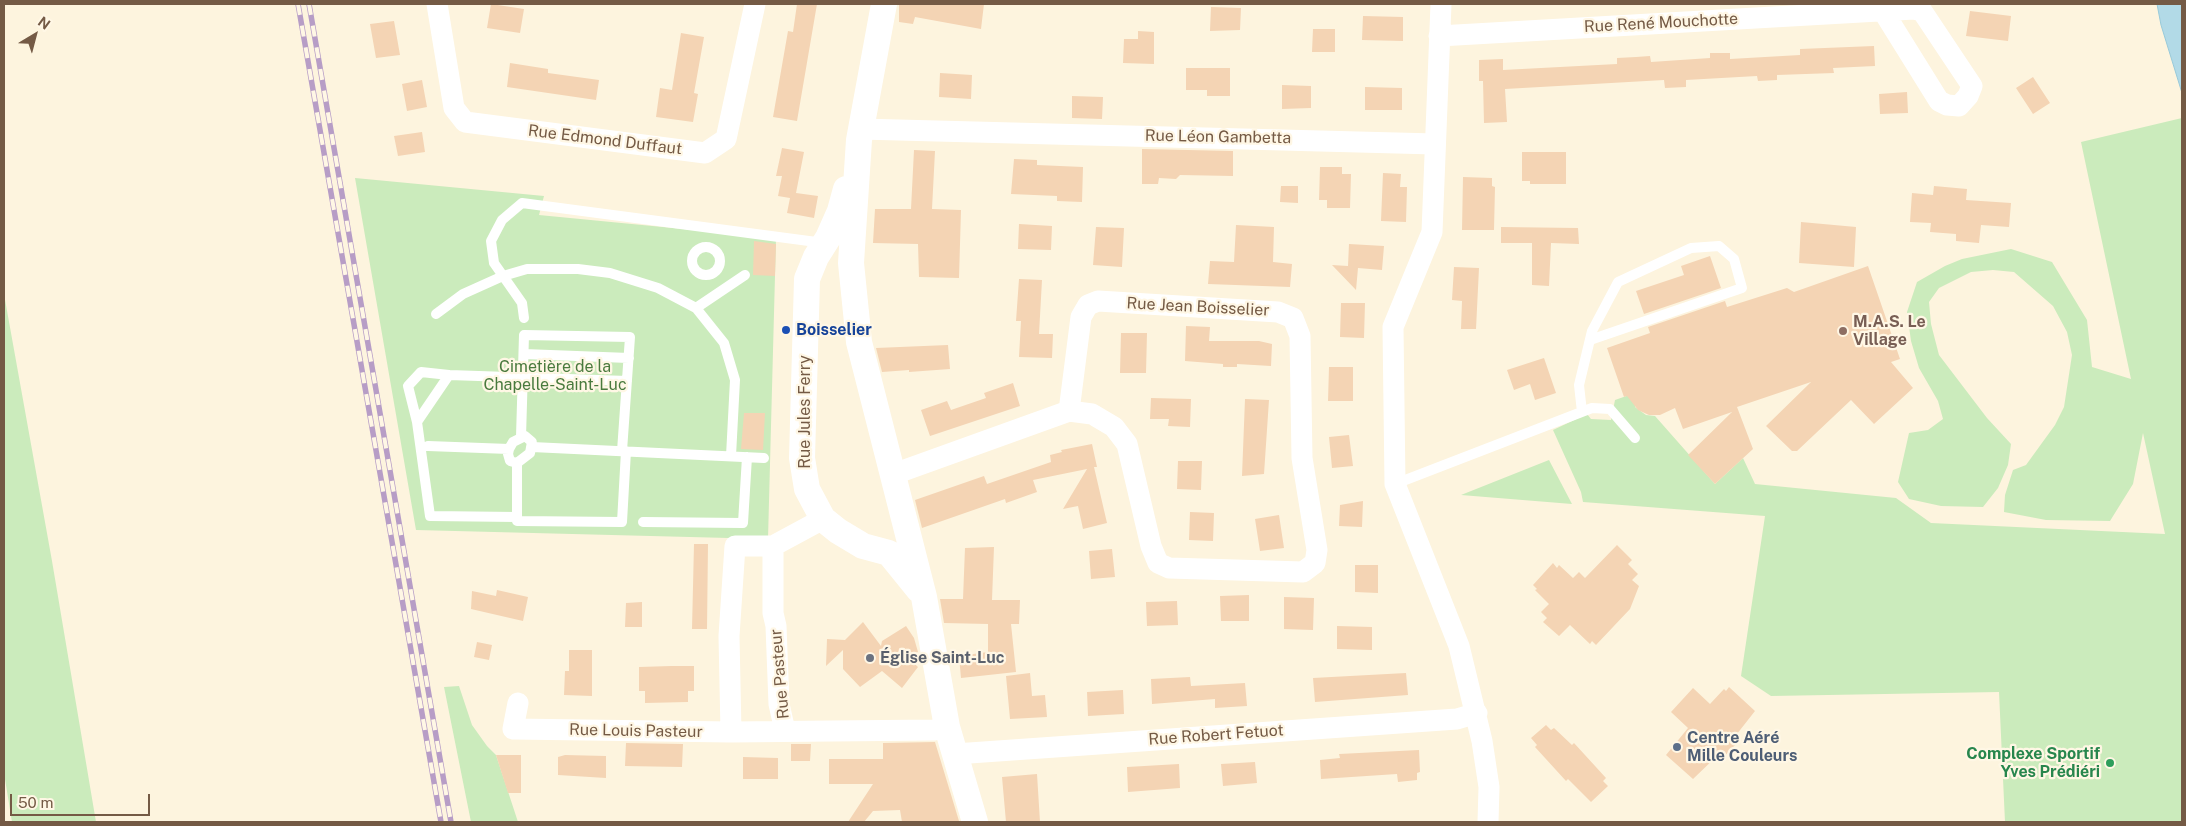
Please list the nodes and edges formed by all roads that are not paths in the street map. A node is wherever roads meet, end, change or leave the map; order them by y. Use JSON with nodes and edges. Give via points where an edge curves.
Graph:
{"nodes":[{"id":1,"x":438,"y":4,"type":"edge"},
{"id":2,"x":755,"y":4,"type":"edge"},
{"id":3,"x":884,"y":4,"type":"edge"},
{"id":4,"x":1441,"y":4,"type":"edge"},
{"id":5,"x":1914,"y":7,"type":"edge"},
{"id":6,"x":1884,"y":11,"type":"junction"},
{"id":7,"x":1439,"y":36,"type":"junction"},
{"id":8,"x":859,"y":134,"type":"junction"},
{"id":9,"x":1435,"y":144,"type":"junction"},
{"id":10,"x":820,"y":250,"type":"junction"},
{"id":11,"x":851,"y":263,"type":"junction"},
{"id":12,"x":713,"y":273,"type":"dead end"},
{"id":13,"x":745,"y":275,"type":"dead end"},
{"id":14,"x":503,"y":276,"type":"junction"},
{"id":15,"x":725,"y":288,"type":"junction"},
{"id":16,"x":696,"y":308,"type":"junction"},
{"id":17,"x":436,"y":314,"type":"dead end"},
{"id":18,"x":524,"y":318,"type":"dead end"},
{"id":19,"x":1590,"y":340,"type":"junction"},
{"id":20,"x":524,"y":354,"type":"junction"},
{"id":21,"x":629,"y":358,"type":"junction"},
{"id":22,"x":449,"y":375,"type":"junction"},
{"id":23,"x":523,"y":376,"type":"junction"},
{"id":24,"x":627,"y":381,"type":"junction"},
{"id":25,"x":1069,"y":411,"type":"junction"},
{"id":26,"x":1582,"y":412,"type":"junction"},
{"id":27,"x":417,"y":422,"type":"junction"},
{"id":28,"x":521,"y":437,"type":"junction"},
{"id":29,"x":1635,"y":438,"type":"dead end"},
{"id":30,"x":428,"y":446,"type":"dead end"},
{"id":31,"x":532,"y":447,"type":"junction"},
{"id":32,"x":509,"y":449,"type":"junction"},
{"id":33,"x":624,"y":451,"type":"junction"},
{"id":34,"x":731,"y":456,"type":"junction"},
{"id":35,"x":747,"y":457,"type":"junction"},
{"id":36,"x":764,"y":458,"type":"dead end"},
{"id":37,"x":517,"y":463,"type":"junction"},
{"id":38,"x":894,"y":474,"type":"junction"},
{"id":39,"x":1395,"y":484,"type":"junction"},
{"id":40,"x":517,"y":516,"type":"junction"},
{"id":41,"x":823,"y":518,"type":"junction"},
{"id":42,"x":643,"y":522,"type":"dead end"},
{"id":43,"x":907,"y":528,"type":"junction"},
{"id":44,"x":773,"y":546,"type":"junction"},
{"id":45,"x":889,"y":553,"type":"junction"},
{"id":46,"x":924,"y":597,"type":"junction"},
{"id":47,"x":518,"y":703,"type":"dead end"},
{"id":48,"x":1477,"y":713,"type":"junction"},
{"id":49,"x":947,"y":726,"type":"junction"},
{"id":50,"x":785,"y":730,"type":"junction"},
{"id":51,"x":731,"y":732,"type":"junction"},
{"id":52,"x":955,"y":754,"type":"junction"},
{"id":53,"x":975,"y":822,"type":"edge"},
{"id":54,"x":1488,"y":822,"type":"edge"}],
"edges":[{"from":1,"to":2,"type":"street","name":"Rue Edmond Duffaut","via":[[454,108],[465,122],[705,153],[726,139]]},
{"from":3,"to":8,"type":"street","name":"Rue Jules Ferry"},
{"from":4,"to":7,"type":"street"},
{"from":5,"to":6,"type":"street","name":"Rue René Mouchotte"},
{"from":5,"to":6,"type":"street","name":"Rue René Mouchotte","via":[[1922,11],[1972,86],[1959,106],[1939,101]]},
{"from":6,"to":7,"type":"street","name":"Rue René Mouchotte"},
{"from":7,"to":9,"type":"street"},
{"from":8,"to":9,"type":"street","name":"Rue Léon Gambetta"},
{"from":8,"to":10,"type":"street","name":"Rue Jules Ferry","via":[[840,211]]},
{"from":8,"to":11,"type":"street","name":"Rue Jules Ferry"},
{"from":9,"to":39,"type":"street","via":[[1432,232],[1393,327]]},
{"from":10,"to":11,"type":"street","via":[[836,249]]},
{"from":10,"to":14,"type":"lane","via":[[522,203],[502,220],[491,241],[494,263]]},
{"from":10,"to":41,"type":"street","name":"Rue Jules Ferry","via":[[807,279],[802,458],[808,489]]},
{"from":11,"to":38,"type":"street","name":"Rue Jules Ferry","via":[[858,342]]},
{"from":12,"to":15,"type":"lane"},
{"from":13,"to":15,"type":"lane"},
{"from":14,"to":16,"type":"lane","via":[[527,269],[610,273],[658,288]]},
{"from":14,"to":17,"type":"lane","via":[[463,294]]},
{"from":14,"to":18,"type":"lane","via":[[522,302]]},
{"from":15,"to":16,"type":"lane"},
{"from":16,"to":34,"type":"lane","via":[[724,343],[735,380]]},
{"from":19,"to":19,"type":"lane","via":[[1618,282],[1691,248],[1719,246],[1734,259],[1742,288]]},
{"from":19,"to":26,"type":"lane","via":[[1579,384]]},
{"from":20,"to":21,"type":"lane"},
{"from":20,"to":21,"type":"lane","via":[[524,335],[630,337]]},
{"from":20,"to":23,"type":"lane"},
{"from":21,"to":24,"type":"lane"},
{"from":22,"to":23,"type":"lane"},
{"from":22,"to":27,"type":"lane"},
{"from":22,"to":27,"type":"lane","via":[[421,372],[408,386]]},
{"from":23,"to":24,"type":"lane"},
{"from":23,"to":28,"type":"lane"},
{"from":24,"to":33,"type":"lane"},
{"from":25,"to":25,"type":"street","name":"Rue Jean Boisselier","via":[[1092,414],[1114,427],[1127,444],[1158,564],[1169,568],[1303,572],[1315,564],[1317,550],[1302,458],[1300,336],[1293,318],[1278,312],[1098,301],[1088,305],[1081,317]]},
{"from":25,"to":38,"type":"street","name":"Rue Jean Boisselier"},
{"from":26,"to":29,"type":"lane","via":[[1592,408],[1610,409]]},
{"from":26,"to":39,"type":"lane"},
{"from":27,"to":40,"type":"lane","via":[[430,516]]},
{"from":28,"to":31,"type":"lane","via":[[530,438]]},
{"from":28,"to":32,"type":"lane"},
{"from":30,"to":32,"type":"lane"},
{"from":31,"to":33,"type":"lane"},
{"from":31,"to":37,"type":"lane","via":[[525,459]]},
{"from":32,"to":37,"type":"lane","via":[[510,461]]},
{"from":33,"to":34,"type":"lane"},
{"from":33,"to":40,"type":"lane","via":[[622,522],[517,521]]},
{"from":34,"to":35,"type":"lane"},
{"from":35,"to":36,"type":"lane"},
{"from":35,"to":42,"type":"lane","via":[[743,523]]},
{"from":37,"to":40,"type":"lane"},
{"from":38,"to":43,"type":"street","name":"Rue Jules Ferry"},
{"from":39,"to":48,"type":"street","via":[[1459,646]]},
{"from":41,"to":44,"type":"street"},
{"from":41,"to":45,"type":"street","name":"Rue Jules Ferry","via":[[863,546]]},
{"from":43,"to":45,"type":"street"},
{"from":43,"to":46,"type":"street","name":"Rue Jules Ferry"},
{"from":44,"to":50,"type":"street","name":"Rue Pasteur","via":[[773,613],[779,704]]},
{"from":44,"to":51,"type":"street","via":[[735,546],[729,636]]},
{"from":45,"to":46,"type":"street","name":"Rue Jules Ferry"},
{"from":46,"to":49,"type":"street","name":"Rue Jules Ferry"},
{"from":47,"to":51,"type":"street","name":"Rue Louis Pasteur","via":[[513,729]]},
{"from":48,"to":52,"type":"street","name":"Rue Robert Fetuot","via":[[1457,718]]},
{"from":48,"to":54,"type":"street","via":[[1489,787]]},
{"from":49,"to":50,"type":"street","name":"Rue Pasteur","via":[[934,730]]},
{"from":49,"to":52,"type":"street","name":"Rue Jules Ferry"},
{"from":50,"to":51,"type":"street","name":"Rue Louis Pasteur"},
{"from":52,"to":53,"type":"street","name":"Rue Jules Ferry"}]}
